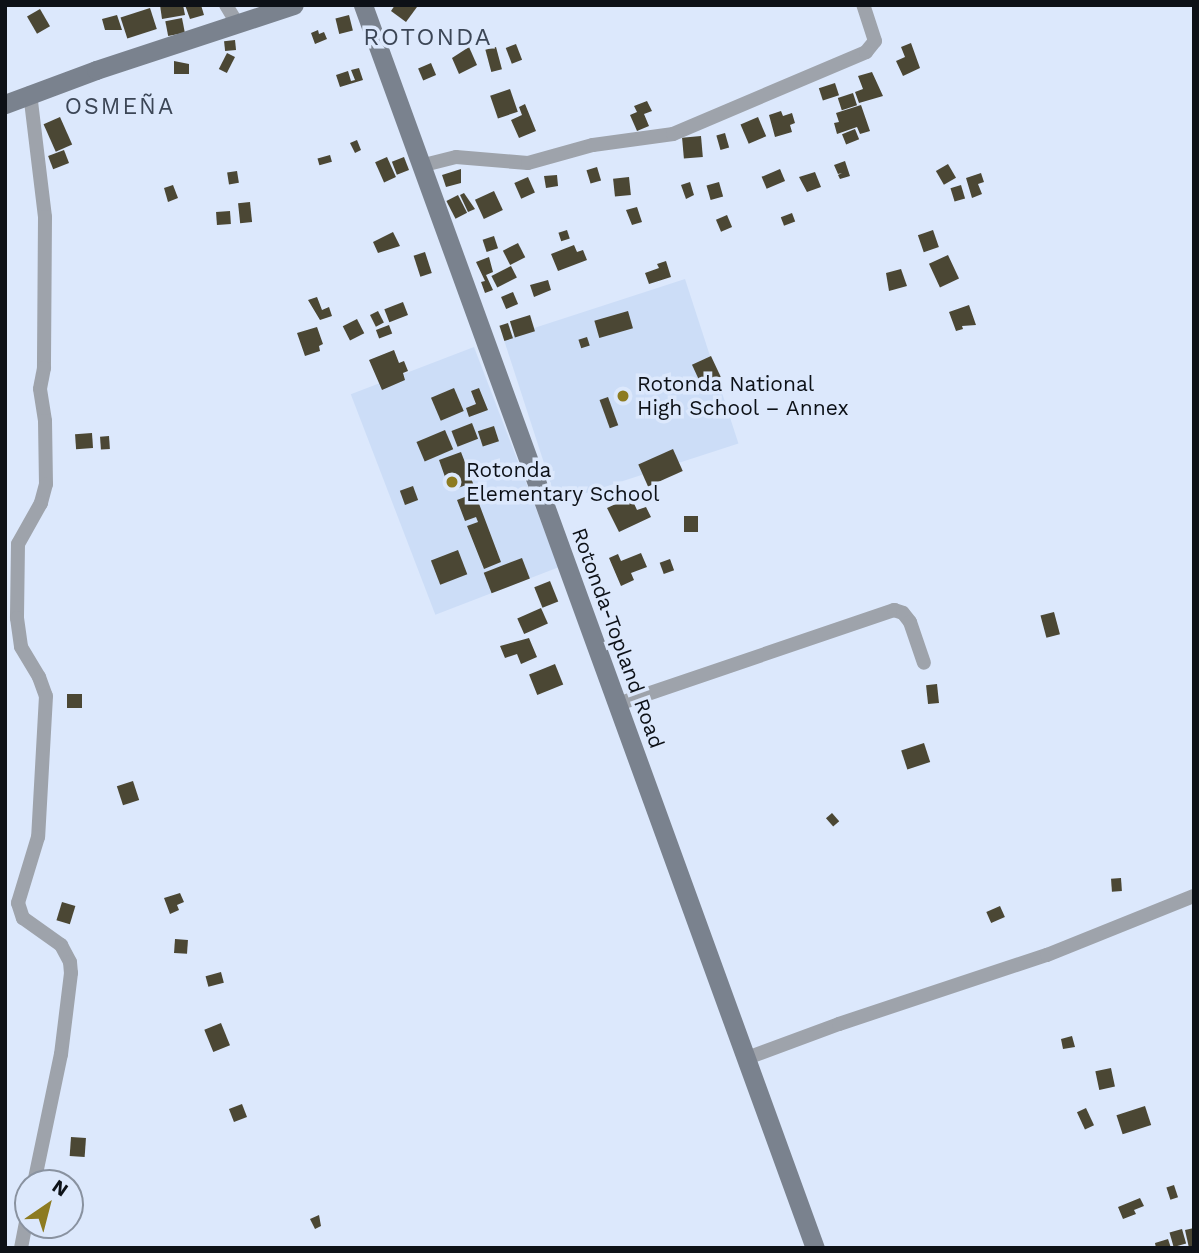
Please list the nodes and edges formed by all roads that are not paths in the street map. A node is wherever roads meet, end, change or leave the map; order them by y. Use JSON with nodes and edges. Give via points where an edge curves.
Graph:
{"nodes":[{"id":1,"x":226,"y":5,"type":"edge"},
{"id":2,"x":294,"y":5,"type":"edge"},
{"id":3,"x":363,"y":5,"type":"edge"},
{"id":4,"x":863,"y":5,"type":"edge"},
{"id":5,"x":238,"y":25,"type":"junction"},
{"id":6,"x":30,"y":93,"type":"junction"},
{"id":7,"x":5,"y":104,"type":"edge"},
{"id":8,"x":420,"y":166,"type":"junction"},
{"id":9,"x":924,"y":663,"type":"dead end"},
{"id":10,"x":618,"y":704,"type":"junction"},
{"id":11,"x":1194,"y":896,"type":"edge"},
{"id":12,"x":747,"y":1058,"type":"junction"},
{"id":13,"x":37,"y":1169,"type":"edge"},
{"id":14,"x":815,"y":1248,"type":"edge"}],
"edges":[{"from":1,"to":5,"type":"street"},
{"from":2,"to":5,"type":"main road"},
{"from":3,"to":8,"type":"main road","name":"Rotonda-Topland Road"},
{"from":4,"to":8,"type":"street","via":[[875,41],[866,52],[673,134],[593,145],[528,163],[456,156]]},
{"from":5,"to":6,"type":"main road"},
{"from":6,"to":7,"type":"main road"},
{"from":6,"to":13,"type":"street","via":[[45,217],[40,389],[46,484],[41,503],[18,544],[17,618],[21,647],[46,696],[38,838],[18,903],[23,918],[61,945],[71,973],[61,1054]]},
{"from":8,"to":10,"type":"main road","name":"Rotonda-Topland Road"},
{"from":9,"to":10,"type":"street","via":[[910,622],[904,613],[894,610]]},
{"from":10,"to":12,"type":"main road","name":"Rotonda-Topland Road"},
{"from":11,"to":12,"type":"street","via":[[1047,955]]},
{"from":12,"to":14,"type":"main road","name":"Rotonda-Topland Road"}]}
